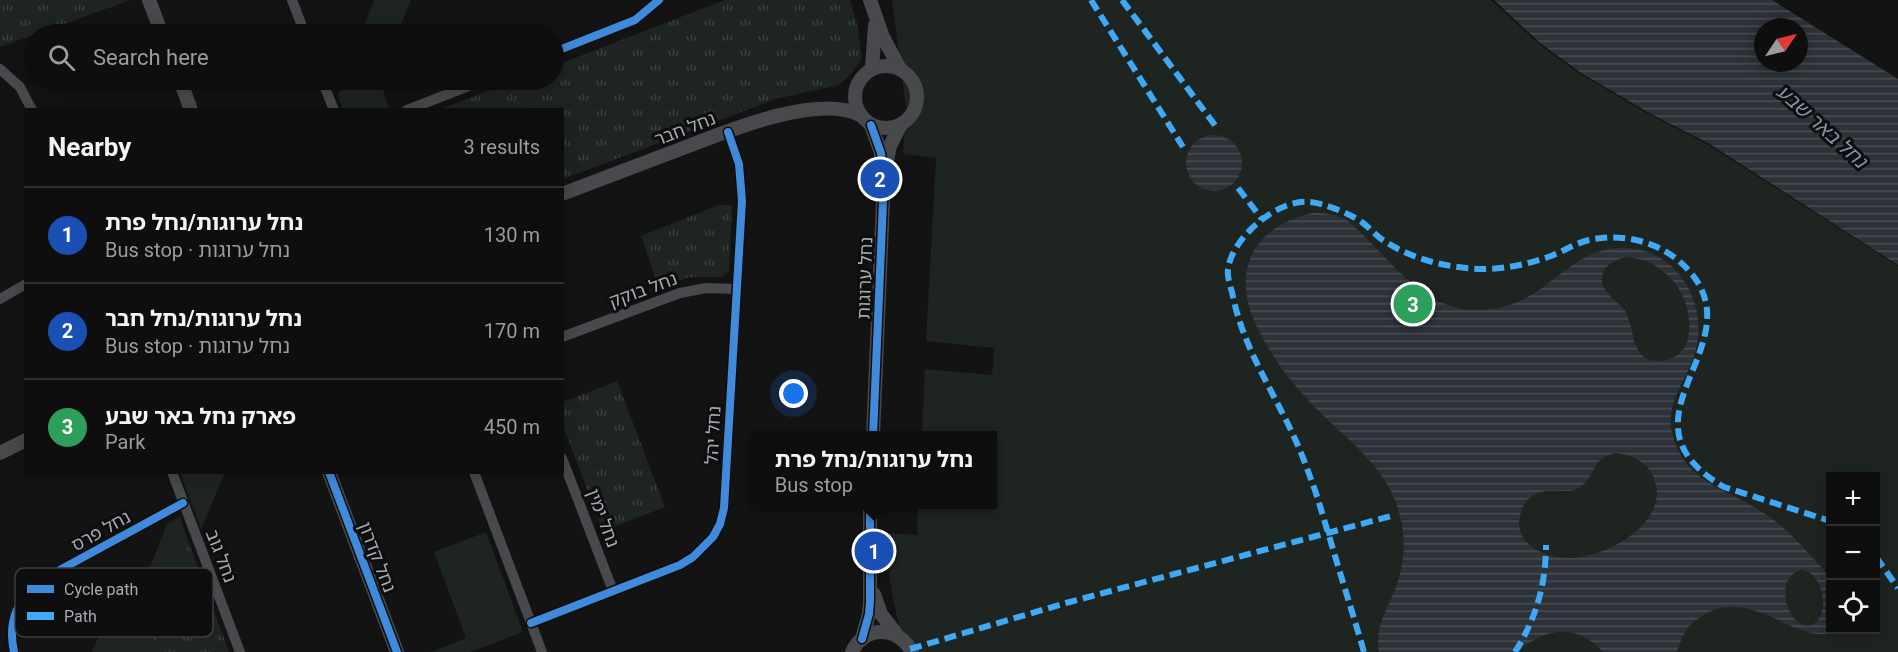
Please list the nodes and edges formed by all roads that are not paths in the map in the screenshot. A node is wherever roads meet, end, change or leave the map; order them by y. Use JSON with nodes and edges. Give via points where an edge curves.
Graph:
{"nodes":[{"id":1,"x":149,"y":0,"type":"edge"},
{"id":2,"x":292,"y":0,"type":"edge"},
{"id":3,"x":658,"y":0,"type":"edge"},
{"id":4,"x":870,"y":0,"type":"edge"},
{"id":5,"x":876,"y":20,"type":"junction"},
{"id":6,"x":158,"y":24,"type":"edge"},
{"id":7,"x":301,"y":24,"type":"edge"},
{"id":8,"x":564,"y":48,"type":"edge"},
{"id":9,"x":0,"y":69,"type":"edge"},
{"id":10,"x":872,"y":69,"type":"junction"},
{"id":11,"x":900,"y":69,"type":"junction"},
{"id":12,"x":857,"y":87,"type":"junction"},
{"id":13,"x":184,"y":90,"type":"edge"},
{"id":14,"x":326,"y":90,"type":"edge"},
{"id":15,"x":458,"y":90,"type":"edge"},
{"id":16,"x":31,"y":108,"type":"edge"},
{"id":17,"x":190,"y":108,"type":"edge"},
{"id":18,"x":333,"y":108,"type":"edge"},
{"id":19,"x":412,"y":108,"type":"edge"},
{"id":20,"x":823,"y":108,"type":"junction"},
{"id":21,"x":860,"y":115,"type":"junction"},
{"id":22,"x":871,"y":125,"type":"junction"},
{"id":23,"x":900,"y":126,"type":"junction"},
{"id":24,"x":728,"y":132,"type":"junction"},
{"id":25,"x":884,"y":179,"type":"junction"},
{"id":26,"x":564,"y":193,"type":"edge"},
{"id":27,"x":24,"y":285,"type":"edge"},
{"id":28,"x":737,"y":289,"type":"junction"},
{"id":29,"x":0,"y":299,"type":"edge"},
{"id":30,"x":564,"y":336,"type":"edge"},
{"id":31,"x":873,"y":431,"type":"edge"},
{"id":32,"x":24,"y":441,"type":"edge"},
{"id":33,"x":0,"y":453,"type":"edge"},
{"id":34,"x":564,"y":463,"type":"edge"},
{"id":35,"x":173,"y":474,"type":"edge"},
{"id":36,"x":329,"y":474,"type":"edge"},
{"id":37,"x":475,"y":474,"type":"edge"},
{"id":38,"x":183,"y":503,"type":"junction"},
{"id":39,"x":870,"y":509,"type":"edge"},
{"id":40,"x":63,"y":568,"type":"edge"},
{"id":41,"x":208,"y":568,"type":"edge"},
{"id":42,"x":870,"y":576,"type":"junction"},
{"id":43,"x":213,"y":581,"type":"edge"},
{"id":44,"x":614,"y":591,"type":"junction"},
{"id":45,"x":15,"y":615,"type":"edge"},
{"id":46,"x":531,"y":623,"type":"junction"},
{"id":47,"x":898,"y":636,"type":"junction"},
{"id":48,"x":862,"y":639,"type":"junction"},
{"id":49,"x":14,"y":652,"type":"edge"},
{"id":50,"x":240,"y":652,"type":"edge"},
{"id":51,"x":397,"y":652,"type":"edge"},
{"id":52,"x":542,"y":652,"type":"edge"},
{"id":53,"x":852,"y":652,"type":"edge"},
{"id":54,"x":912,"y":652,"type":"edge"}],
"edges":[{"from":1,"to":6,"type":"street"},
{"from":2,"to":7,"type":"street"},
{"from":3,"to":8,"type":"street","via":[[635,20]]},
{"from":4,"to":5,"type":"street"},
{"from":5,"to":10,"type":"street"},
{"from":5,"to":11,"type":"street"},
{"from":9,"to":16,"type":"street","via":[[21,87]]},
{"from":10,"to":11,"type":"street"},
{"from":10,"to":12,"type":"street"},
{"from":11,"to":23,"type":"street","via":[[911,79],[918,98],[911,116]]},
{"from":12,"to":20,"type":"street","name":"נחל חבר"},
{"from":12,"to":21,"type":"street","via":[[855,101]]},
{"from":13,"to":17,"type":"street"},
{"from":14,"to":18,"type":"street"},
{"from":15,"to":19,"type":"street"},
{"from":20,"to":21,"type":"street","name":"נחל חבר"},
{"from":20,"to":24,"type":"street","name":"נחל חבר","via":[[771,118]]},
{"from":21,"to":22,"type":"street"},
{"from":22,"to":23,"type":"street","via":[[885,129]]},
{"from":22,"to":25,"type":"street","name":"נחל ערוגות","via":[[881,153]]},
{"from":23,"to":25,"type":"street","name":"נחל ערוגות","via":[[890,146]]},
{"from":24,"to":26,"type":"street","name":"נחל חבר"},
{"from":24,"to":28,"type":"street","name":"נחל יהל","via":[[738,157],[742,186]]},
{"from":25,"to":31,"type":"street","name":"נחל ערוגות"},
{"from":27,"to":29,"type":"street"},
{"from":28,"to":30,"type":"street","name":"נחל בוקק","via":[[680,293]]},
{"from":28,"to":44,"type":"street","name":"נחל יהל","via":[[720,524],[693,558]]},
{"from":32,"to":33,"type":"street"},
{"from":34,"to":44,"type":"street","name":"נחל ימין"},
{"from":35,"to":38,"type":"street","name":"נחל גוב"},
{"from":36,"to":51,"type":"street","name":"נחל קדרון"},
{"from":37,"to":46,"type":"street"},
{"from":38,"to":40,"type":"street","name":"נחל פרס"},
{"from":38,"to":41,"type":"street","name":"נחל גוב"},
{"from":39,"to":42,"type":"street"},
{"from":42,"to":47,"type":"street","via":[[881,614]]},
{"from":42,"to":48,"type":"street","via":[[869,614]]},
{"from":43,"to":50,"type":"street","name":"נחל גוב"},
{"from":44,"to":46,"type":"street","name":"נחל יהל"},
{"from":45,"to":49,"type":"street","name":"נחל פרס"},
{"from":46,"to":52,"type":"street"},
{"from":47,"to":48,"type":"street","via":[[883,632]]},
{"from":47,"to":54,"type":"street"},
{"from":48,"to":53,"type":"street"}]}
